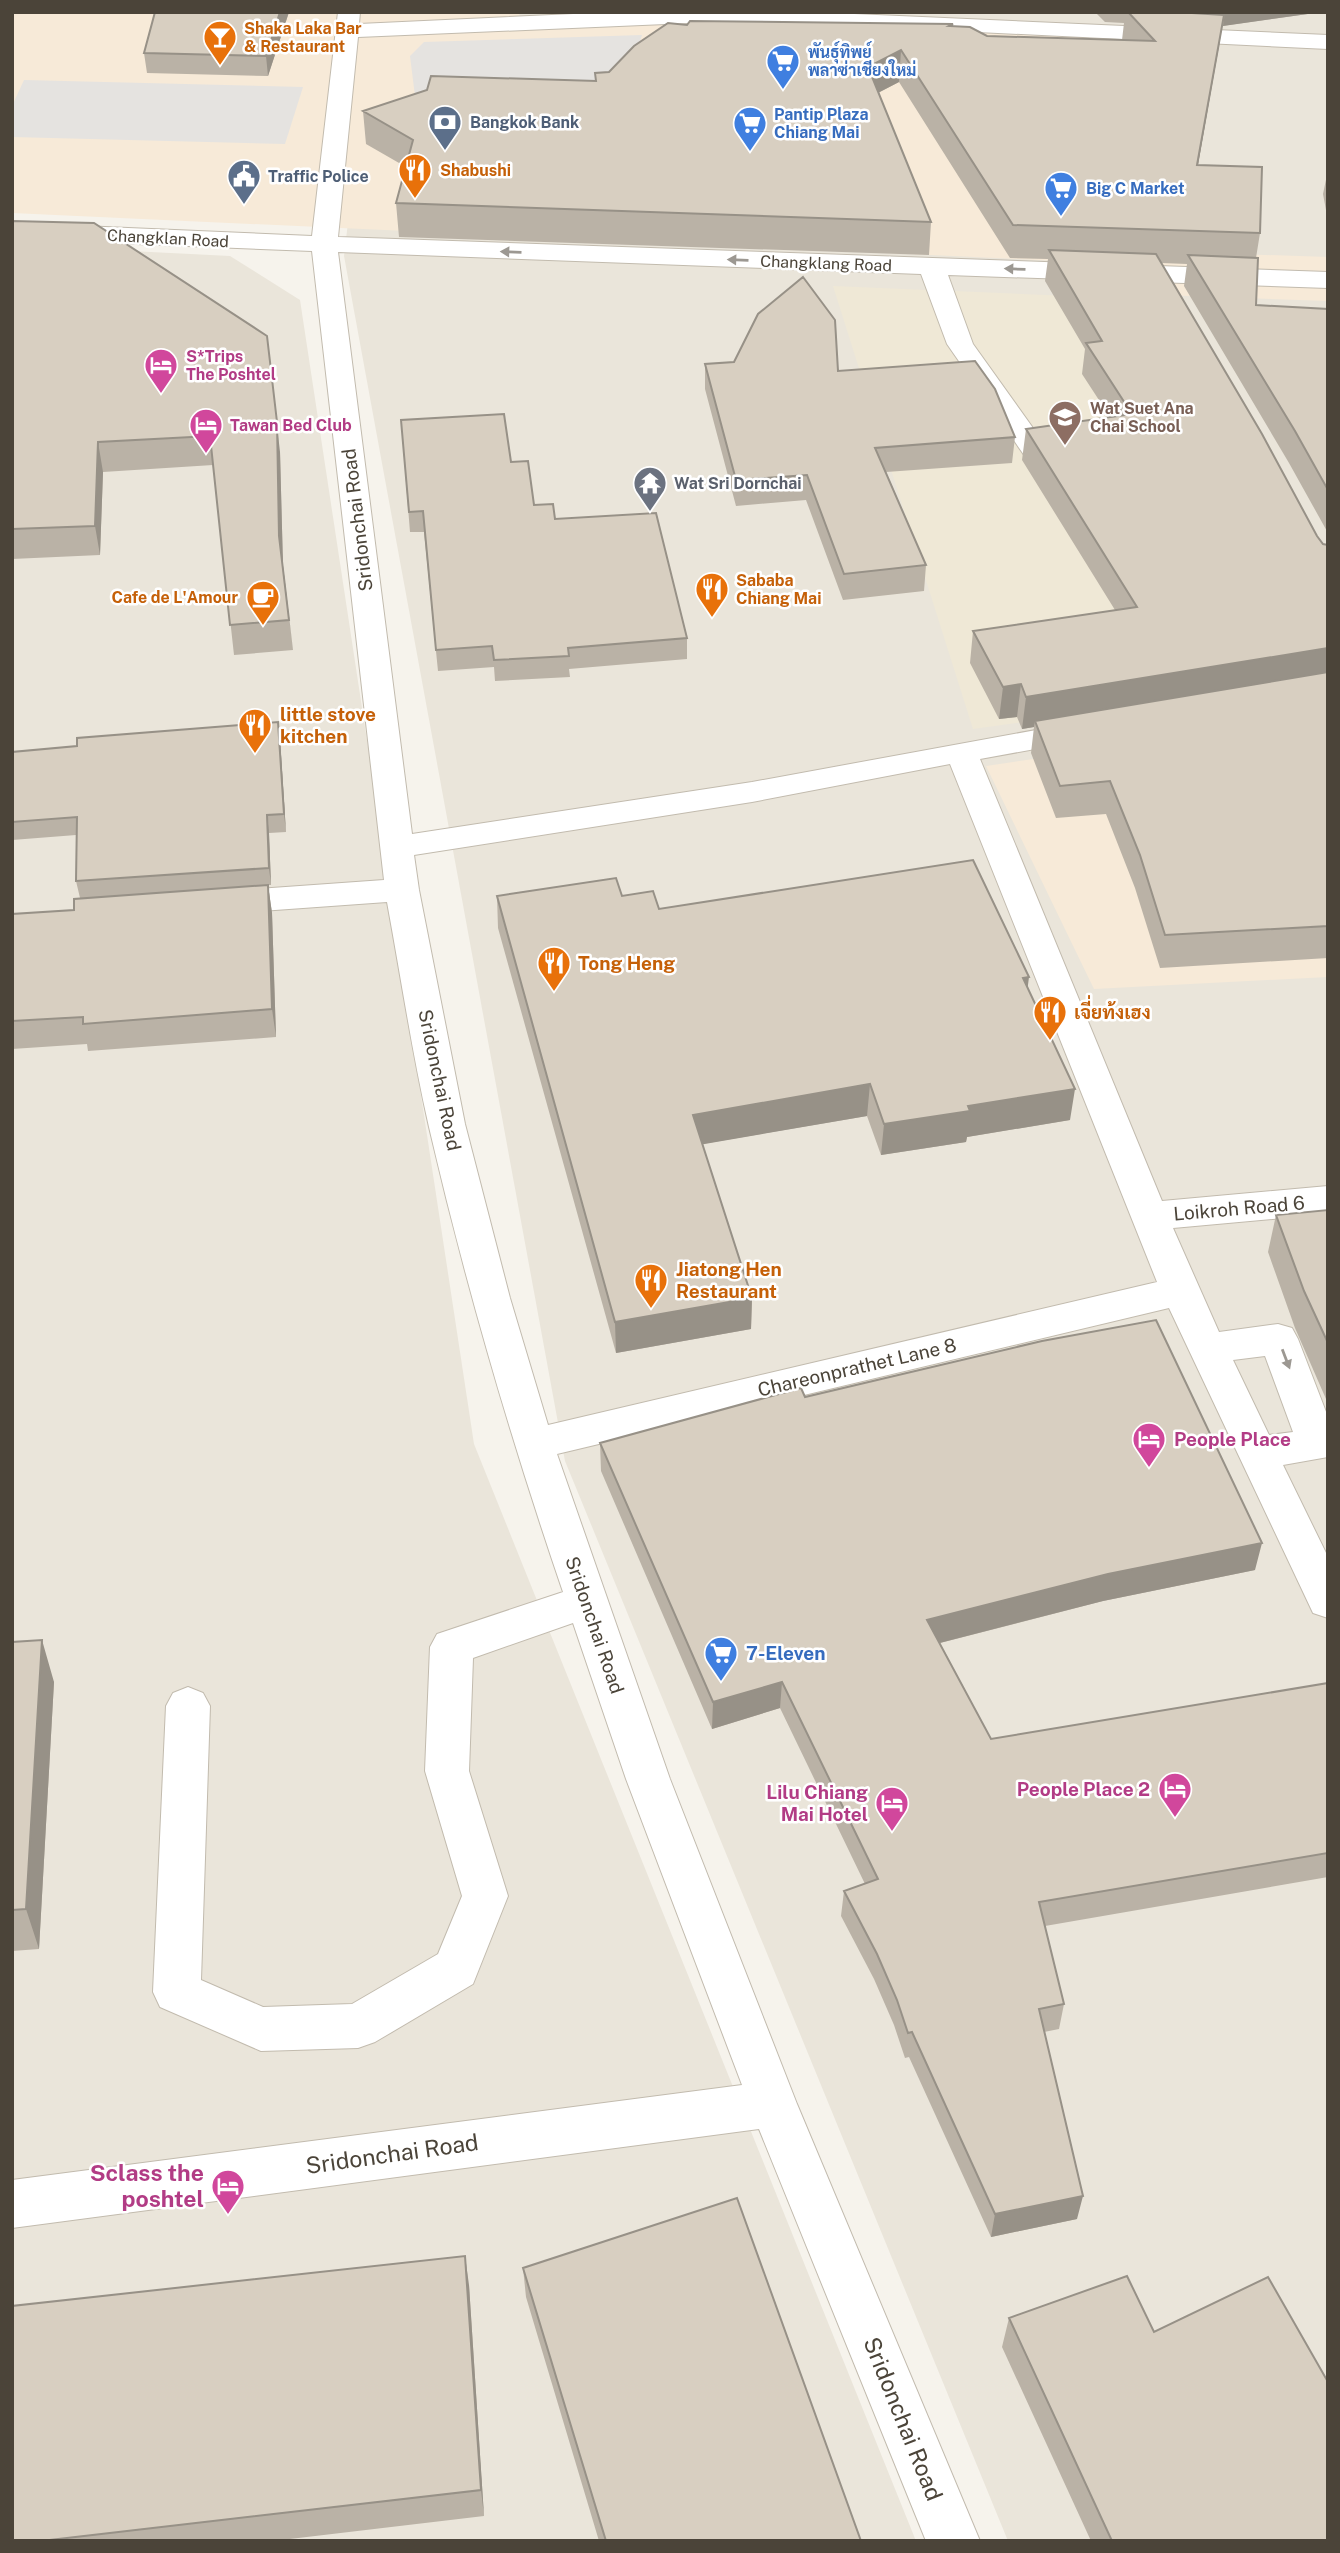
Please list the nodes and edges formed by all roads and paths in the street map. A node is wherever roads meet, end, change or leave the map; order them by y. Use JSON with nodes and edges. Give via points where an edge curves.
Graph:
{"nodes":[{"id":1,"x":689,"y":16,"type":"junction"},
{"id":2,"x":348,"y":21,"type":"edge"},
{"id":3,"x":682,"y":38,"type":"edge"},
{"id":4,"x":1328,"y":42,"type":"edge"},
{"id":5,"x":12,"y":231,"type":"edge"},
{"id":6,"x":324,"y":245,"type":"junction"},
{"id":7,"x":931,"y":266,"type":"junction"},
{"id":8,"x":1161,"y":274,"type":"junction"},
{"id":9,"x":1328,"y":280,"type":"edge"},
{"id":10,"x":1175,"y":298,"type":"edge"},
{"id":11,"x":1034,"y":449,"type":"edge"},
{"id":12,"x":1110,"y":727,"type":"edge"},
{"id":13,"x":961,"y":752,"type":"junction"},
{"id":14,"x":399,"y":868,"type":"junction"},
{"id":15,"x":187,"y":905,"type":"edge"},
{"id":16,"x":1328,"y":1200,"type":"edge"},
{"id":17,"x":1151,"y":1216,"type":"junction"},
{"id":18,"x":1180,"y":1291,"type":"junction"},
{"id":19,"x":1208,"y":1348,"type":"junction"},
{"id":20,"x":533,"y":1444,"type":"junction"},
{"id":21,"x":1257,"y":1453,"type":"junction"},
{"id":22,"x":587,"y":1601,"type":"junction"},
{"id":23,"x":1328,"y":1601,"type":"edge"},
{"id":24,"x":188,"y":1706,"type":"dead end"},
{"id":25,"x":773,"y":2104,"type":"junction"},
{"id":26,"x":12,"y":2204,"type":"edge"},
{"id":27,"x":953,"y":2541,"type":"edge"}],
"edges":[{"from":1,"to":2,"type":"street"},
{"from":1,"to":3,"type":"street"},
{"from":1,"to":4,"type":"street"},
{"from":2,"to":6,"type":"street","name":"Sridonchai Road"},
{"from":5,"to":6,"type":"street","name":"Changklan Road"},
{"from":7,"to":6,"type":"street","name":"Changklang Road","one_way":true},
{"from":6,"to":14,"type":"street","name":"Sridonchai Road"},
{"from":8,"to":7,"type":"street","name":"Changklang Road","one_way":true},
{"from":7,"to":11,"type":"street","via":[[960,344]]},
{"from":8,"to":9,"type":"street","name":"Changklang Road"},
{"from":8,"to":10,"type":"street"},
{"from":12,"to":13,"type":"street"},
{"from":13,"to":14,"type":"street"},
{"from":13,"to":17,"type":"street"},
{"from":14,"to":15,"type":"street"},
{"from":14,"to":20,"type":"street","name":"Sridonchai Road","via":[[447,1124]]},
{"from":16,"to":17,"type":"street","name":"Loikroh Road 6"},
{"from":17,"to":18,"type":"street"},
{"from":18,"to":19,"type":"street"},
{"from":18,"to":20,"type":"street","name":"Chareonprathet Lane 8"},
{"from":19,"to":21,"type":"street"},
{"from":19,"to":21,"type":"street","one_way":true,"via":[[1278,1339],[1318,1444]]},
{"from":20,"to":22,"type":"street","name":"Sridonchai Road"},
{"from":21,"to":23,"type":"street"},
{"from":22,"to":24,"type":"street","via":[[452,1647],[447,1771],[485,1896],[456,1969],[358,2026],[261,2029],[177,1992]]},
{"from":22,"to":25,"type":"street","name":"Sridonchai Road","via":[[648,1780]]},
{"from":25,"to":26,"type":"street","name":"Sridonchai Road"},
{"from":25,"to":27,"type":"street","name":"Sridonchai Road"}]}
